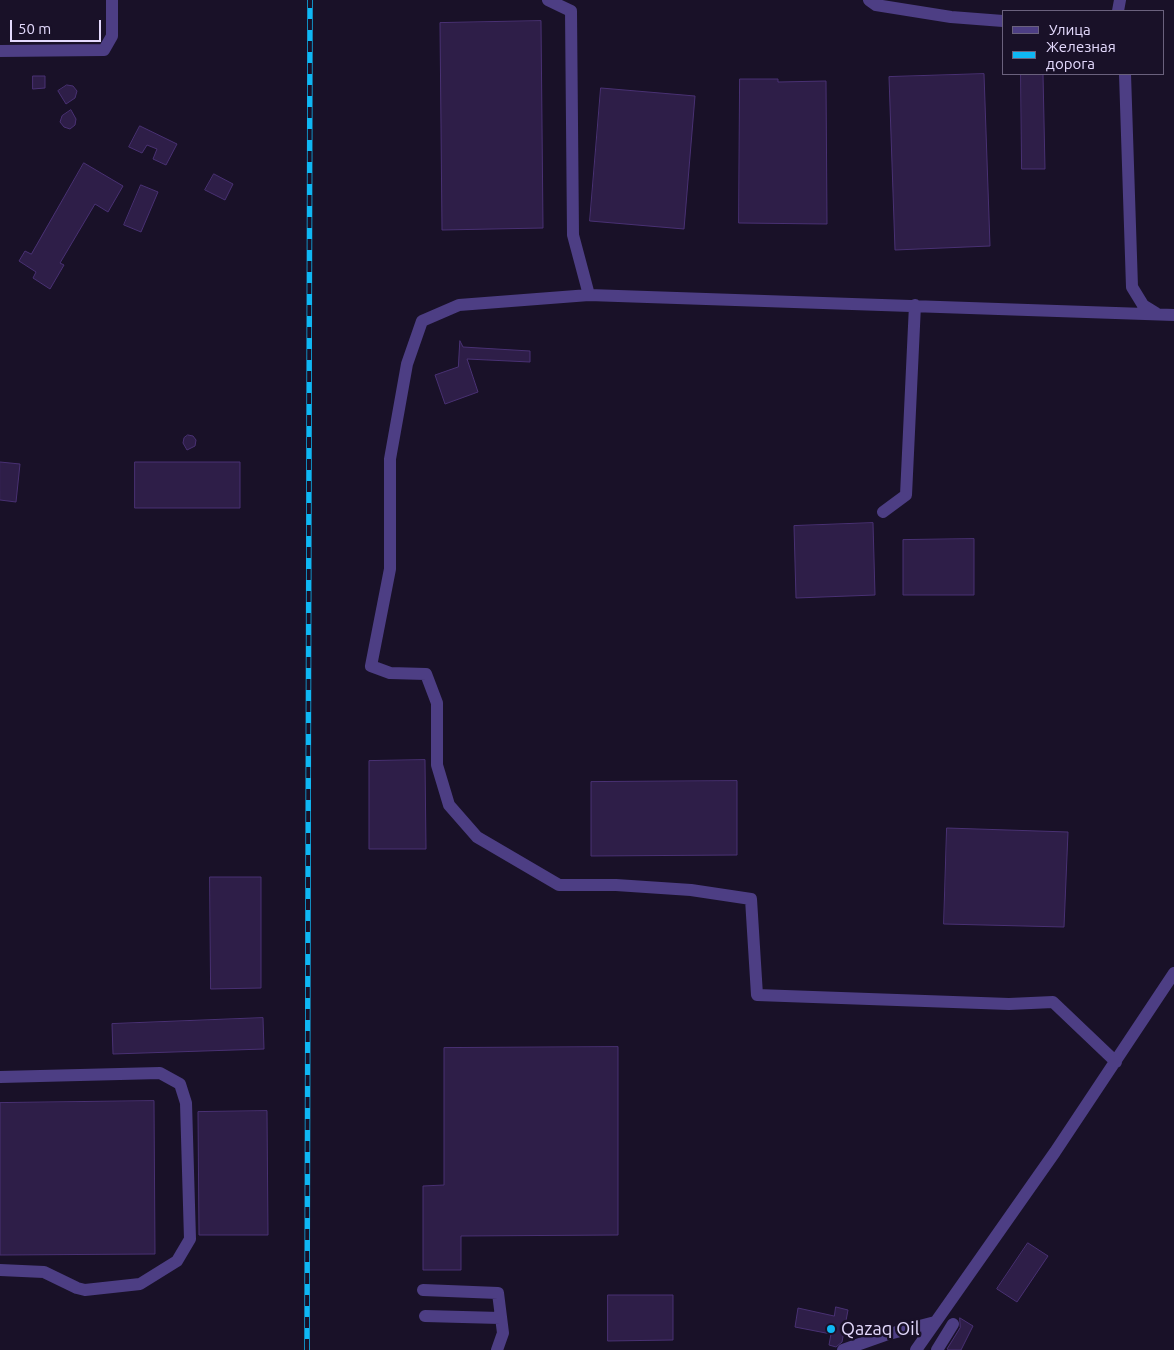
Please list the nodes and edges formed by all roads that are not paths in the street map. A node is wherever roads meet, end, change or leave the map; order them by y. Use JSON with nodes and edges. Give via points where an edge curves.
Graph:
{"nodes":[{"id":1,"x":112,"y":0,"type":"edge"},
{"id":2,"x":548,"y":0,"type":"edge"},
{"id":3,"x":869,"y":0,"type":"edge"},
{"id":4,"x":1002,"y":21,"type":"edge"},
{"id":5,"x":0,"y":51,"type":"edge"},
{"id":6,"x":1125,"y":75,"type":"edge"},
{"id":7,"x":589,"y":295,"type":"junction"},
{"id":8,"x":915,"y":305,"type":"junction"},
{"id":9,"x":1156,"y":313,"type":"junction"},
{"id":10,"x":1174,"y":315,"type":"edge"},
{"id":11,"x":883,"y":512,"type":"dead end"},
{"id":12,"x":1174,"y":973,"type":"edge"},
{"id":13,"x":1174,"y":988,"type":"edge"},
{"id":14,"x":1160,"y":993,"type":"junction"},
{"id":15,"x":1116,"y":1062,"type":"junction"},
{"id":16,"x":0,"y":1078,"type":"edge"},
{"id":17,"x":0,"y":1270,"type":"edge"},
{"id":18,"x":423,"y":1290,"type":"dead end"},
{"id":19,"x":425,"y":1316,"type":"dead end"},
{"id":20,"x":500,"y":1318,"type":"junction"},
{"id":21,"x":935,"y":1322,"type":"junction"},
{"id":22,"x":953,"y":1324,"type":"dead end"},
{"id":23,"x":918,"y":1347,"type":"edge"},
{"id":24,"x":497,"y":1350,"type":"edge"},
{"id":25,"x":843,"y":1350,"type":"edge"},
{"id":26,"x":932,"y":1350,"type":"edge"},
{"id":27,"x":938,"y":1350,"type":"edge"}],
"edges":[{"from":1,"to":5,"type":"street","via":[[112,36],[104,50]]},
{"from":2,"to":7,"type":"street","via":[[571,11],[573,235]]},
{"from":3,"to":4,"type":"street","via":[[876,5]]},
{"from":6,"to":9,"type":"street","via":[[1132,287],[1143,305]]},
{"from":7,"to":8,"type":"street"},
{"from":7,"to":15,"type":"street","via":[[459,305],[422,321],[407,364],[390,459],[390,569],[371,666],[390,673],[426,674],[438,703],[437,765],[449,805],[477,837],[559,885],[691,890],[751,899],[757,995],[1009,1004],[1053,1002]]},
{"from":8,"to":9,"type":"street"},
{"from":8,"to":11,"type":"street","via":[[906,495]]},
{"from":9,"to":10,"type":"street"},
{"from":12,"to":14,"type":"street"},
{"from":13,"to":14,"type":"street"},
{"from":14,"to":15,"type":"street"},
{"from":15,"to":21,"type":"street"},
{"from":16,"to":17,"type":"street","via":[[160,1073],[180,1084],[186,1103],[190,1239],[177,1262],[140,1284],[85,1290],[44,1272]]},
{"from":18,"to":20,"type":"street","via":[[498,1293]]},
{"from":19,"to":20,"type":"street"},
{"from":20,"to":24,"type":"street","via":[[503,1333]]},
{"from":21,"to":23,"type":"street"},
{"from":21,"to":25,"type":"street"},
{"from":22,"to":27,"type":"street"},
{"from":23,"to":26,"type":"street"}]}
